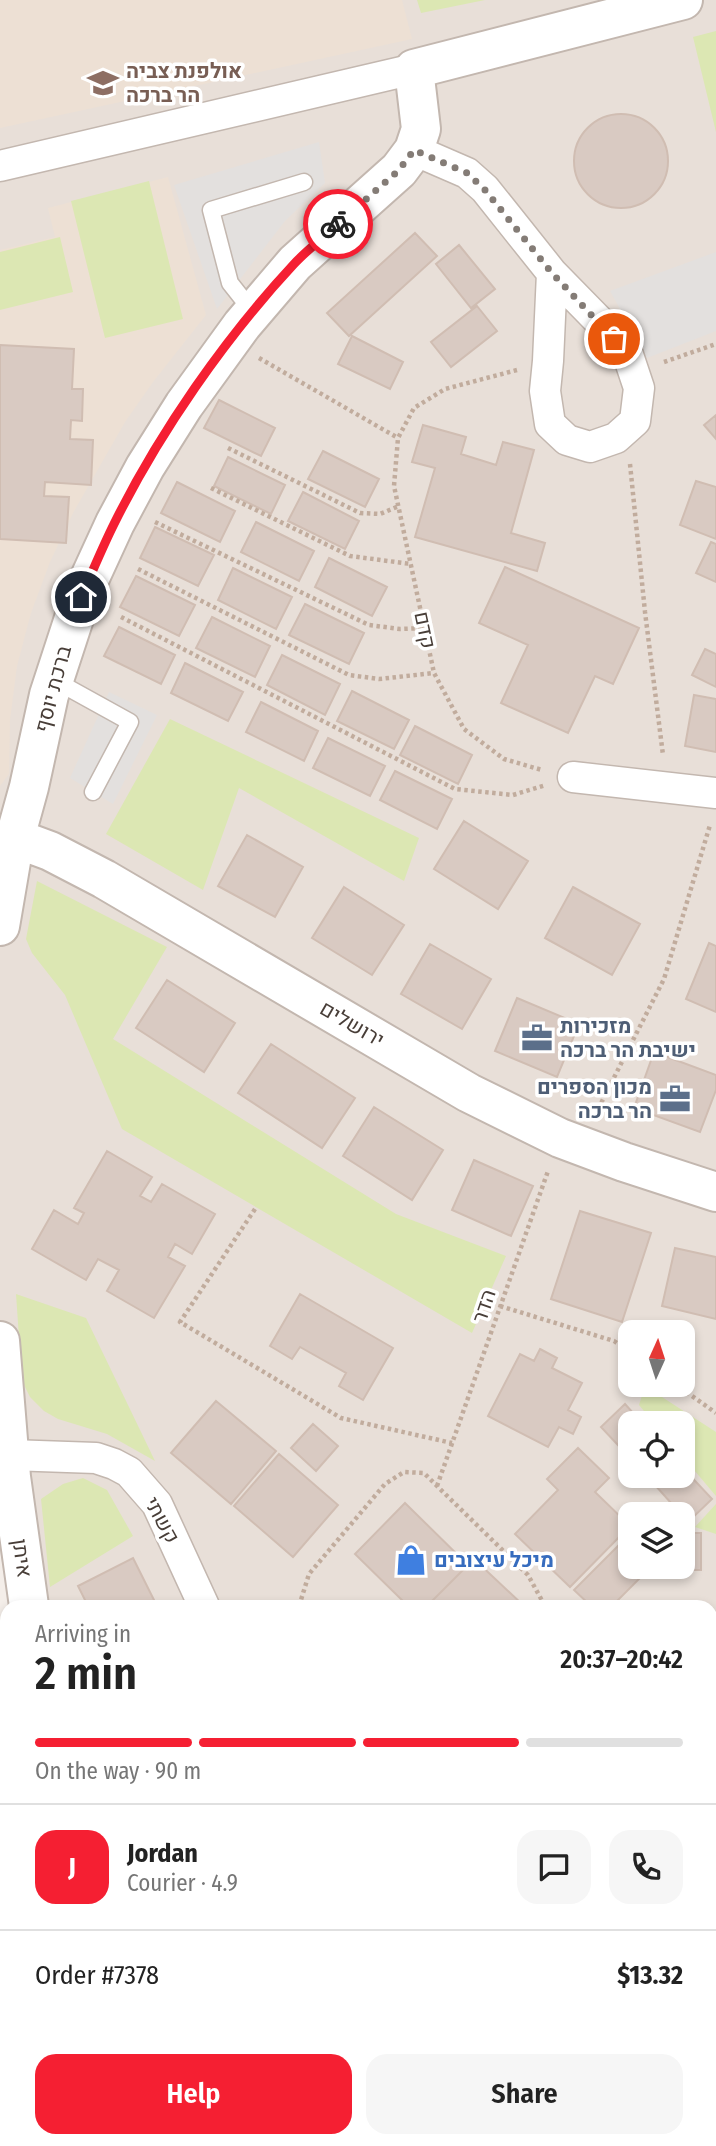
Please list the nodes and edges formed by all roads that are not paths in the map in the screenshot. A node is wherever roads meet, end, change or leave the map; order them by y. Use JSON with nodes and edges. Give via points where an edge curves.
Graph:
{"nodes":[{"id":1,"x":672,"y":3,"type":"edge"},
{"id":2,"x":414,"y":69,"type":"junction"},
{"id":3,"x":414,"y":150,"type":"junction"},
{"id":4,"x":0,"y":166,"type":"edge"},
{"id":5,"x":304,"y":182,"type":"dead end"},
{"id":6,"x":552,"y":273,"type":"junction"},
{"id":7,"x":253,"y":312,"type":"junction"},
{"id":8,"x":54,"y":679,"type":"junction"},
{"id":9,"x":573,"y":777,"type":"road end"},
{"id":10,"x":93,"y":792,"type":"dead end"},
{"id":11,"x":714,"y":805,"type":"edge"},
{"id":12,"x":7,"y":834,"type":"edge"},
{"id":13,"x":0,"y":926,"type":"edge"},
{"id":14,"x":716,"y":1192,"type":"edge"},
{"id":15,"x":0,"y":1342,"type":"edge"},
{"id":16,"x":10,"y":1455,"type":"junction"},
{"id":17,"x":28,"y":1600,"type":"edge"},
{"id":18,"x":201,"y":1600,"type":"edge"}],
"edges":[{"from":1,"to":2,"type":"street"},
{"from":2,"to":3,"type":"street","via":[[421,129]]},
{"from":2,"to":4,"type":"street"},
{"from":3,"to":6,"type":"street","via":[[467,173]]},
{"from":3,"to":7,"type":"street","name":"ברכת יוסף","via":[[399,170],[295,263]]},
{"from":5,"to":7,"type":"lane","via":[[212,210],[230,283]]},
{"from":6,"to":6,"type":"street","via":[[545,391],[551,425],[567,440],[590,447],[616,438],[635,421],[639,388],[628,355]]},
{"from":7,"to":8,"type":"street","name":"ברכת יוסף","via":[[145,467],[81,597]]},
{"from":8,"to":10,"type":"lane","via":[[130,722]]},
{"from":8,"to":12,"type":"street","name":"ברכת יוסף","via":[[29,787]]},
{"from":9,"to":11,"type":"street","via":[[667,787]]},
{"from":12,"to":13,"type":"street"},
{"from":12,"to":14,"type":"street","name":"ירושלים","via":[[104,879],[469,1093],[570,1141]]},
{"from":15,"to":16,"type":"street","name":"איתן"},
{"from":16,"to":17,"type":"street","name":"איתן"},
{"from":16,"to":18,"type":"street","name":"קשתי","via":[[96,1458],[129,1472],[156,1504]]}]}
